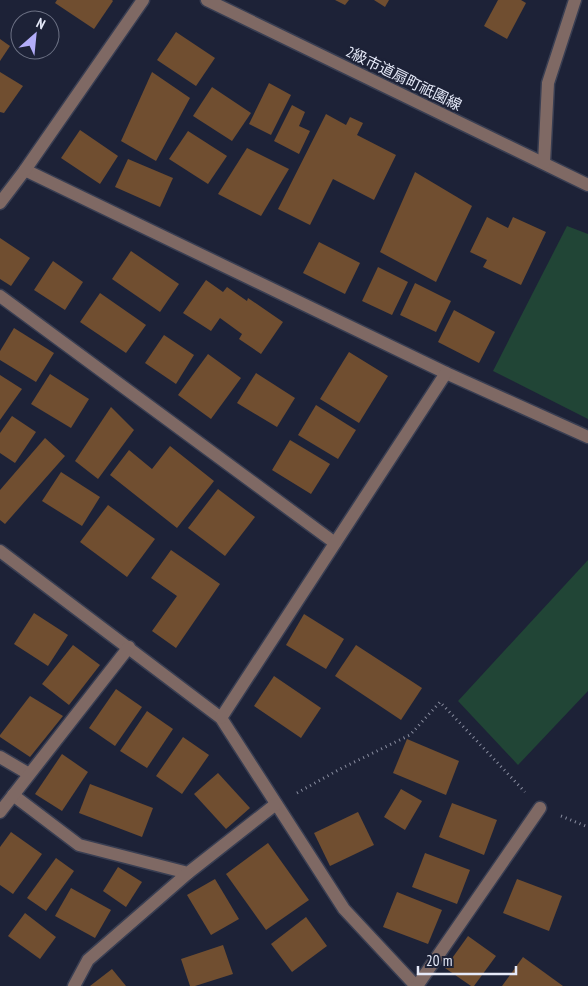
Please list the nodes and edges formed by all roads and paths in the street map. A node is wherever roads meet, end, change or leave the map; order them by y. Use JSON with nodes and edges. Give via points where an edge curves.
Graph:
{"nodes":[{"id":1,"x":142,"y":0,"type":"edge"},
{"id":2,"x":207,"y":0,"type":"edge"},
{"id":3,"x":575,"y":0,"type":"edge"},
{"id":4,"x":544,"y":164,"type":"junction"},
{"id":5,"x":25,"y":170,"type":"junction"},
{"id":6,"x":588,"y":185,"type":"edge"},
{"id":7,"x":0,"y":203,"type":"edge"},
{"id":8,"x":0,"y":296,"type":"edge"},
{"id":9,"x":446,"y":373,"type":"junction"},
{"id":10,"x":588,"y":436,"type":"edge"},
{"id":11,"x":335,"y":543,"type":"junction"},
{"id":12,"x":0,"y":551,"type":"edge"},
{"id":13,"x":129,"y":647,"type":"junction"},
{"id":14,"x":221,"y":718,"type":"junction"},
{"id":15,"x":0,"y":757,"type":"edge"},
{"id":16,"x":29,"y":774,"type":"junction"},
{"id":17,"x":13,"y":795,"type":"junction"},
{"id":18,"x":276,"y":804,"type":"junction"},
{"id":19,"x":540,"y":808,"type":"junction"},
{"id":20,"x":0,"y":812,"type":"edge"},
{"id":21,"x":588,"y":827,"type":"edge"},
{"id":22,"x":188,"y":873,"type":"junction"},
{"id":23,"x":74,"y":986,"type":"edge"},
{"id":24,"x":416,"y":986,"type":"edge"}],
"edges":[{"from":1,"to":5,"type":"street"},
{"from":2,"to":4,"type":"street","name":"2級市道扇町祇園線"},
{"from":3,"to":4,"type":"street","via":[[548,83]]},
{"from":4,"to":6,"type":"street","name":"2級市道扇町祇園線"},
{"from":5,"to":7,"type":"street"},
{"from":5,"to":9,"type":"street"},
{"from":8,"to":11,"type":"street"},
{"from":9,"to":10,"type":"street"},
{"from":9,"to":11,"type":"street"},
{"from":11,"to":14,"type":"street"},
{"from":12,"to":13,"type":"street"},
{"from":13,"to":14,"type":"street"},
{"from":13,"to":16,"type":"street"},
{"from":14,"to":18,"type":"street"},
{"from":15,"to":16,"type":"street"},
{"from":16,"to":17,"type":"street"},
{"from":17,"to":20,"type":"street"},
{"from":17,"to":22,"type":"street","via":[[79,845]]},
{"from":18,"to":19,"type":"path","via":[[340,768],[410,735],[440,702]]},
{"from":18,"to":22,"type":"street"},
{"from":18,"to":24,"type":"street","via":[[344,909]]},
{"from":19,"to":21,"type":"path"},
{"from":19,"to":24,"type":"street"},
{"from":22,"to":23,"type":"street","via":[[88,960]]}]}
